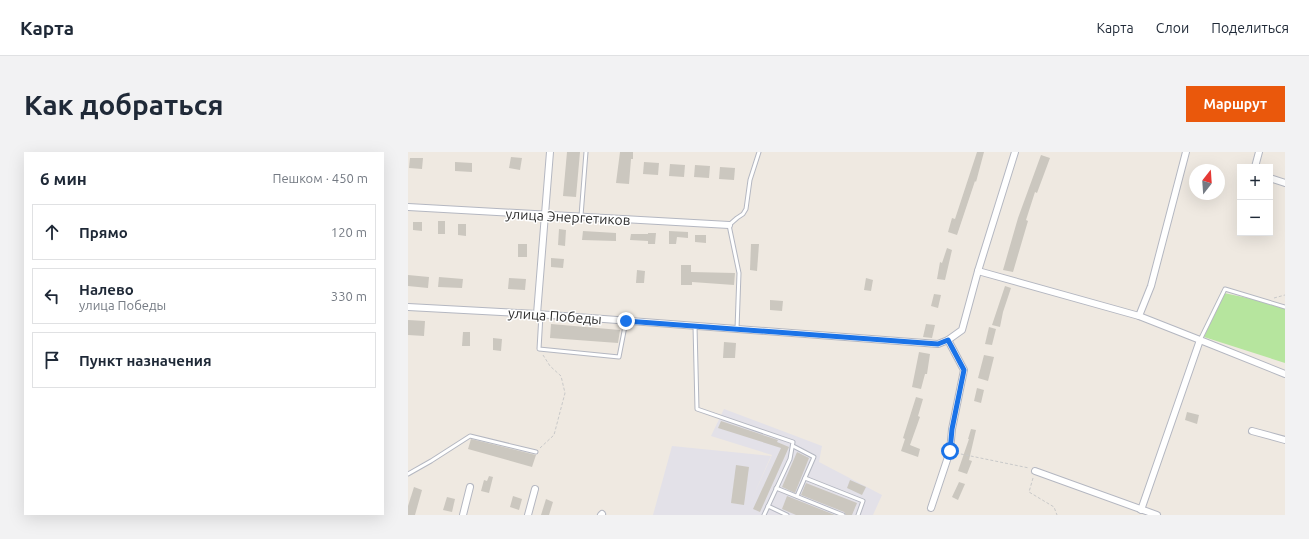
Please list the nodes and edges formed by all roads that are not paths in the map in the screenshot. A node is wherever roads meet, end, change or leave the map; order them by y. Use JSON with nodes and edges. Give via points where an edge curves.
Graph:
{"nodes":[{"id":1,"x":550,"y":152,"type":"edge"},
{"id":2,"x":586,"y":152,"type":"edge"},
{"id":3,"x":759,"y":152,"type":"edge"},
{"id":4,"x":1015,"y":152,"type":"edge"},
{"id":5,"x":1186,"y":152,"type":"edge"},
{"id":6,"x":1259,"y":152,"type":"edge"},
{"id":7,"x":1256,"y":164,"type":"edge"},
{"id":8,"x":1273,"y":179,"type":"edge"},
{"id":9,"x":1285,"y":183,"type":"edge"},
{"id":10,"x":408,"y":207,"type":"edge"},
{"id":11,"x":545,"y":216,"type":"junction"},
{"id":12,"x":581,"y":218,"type":"junction"},
{"id":13,"x":729,"y":225,"type":"junction"},
{"id":14,"x":978,"y":271,"type":"junction"},
{"id":15,"x":408,"y":307,"type":"edge"},
{"id":16,"x":1285,"y":307,"type":"edge"},
{"id":17,"x":539,"y":314,"type":"junction"},
{"id":18,"x":1139,"y":316,"type":"junction"},
{"id":19,"x":626,"y":321,"type":"junction"},
{"id":20,"x":696,"y":326,"type":"junction"},
{"id":21,"x":737,"y":330,"type":"junction"},
{"id":22,"x":948,"y":340,"type":"junction"},
{"id":23,"x":1200,"y":340,"type":"junction"},
{"id":24,"x":1285,"y":374,"type":"edge"},
{"id":25,"x":1252,"y":431,"type":"dead end"},
{"id":26,"x":1285,"y":440,"type":"edge"},
{"id":27,"x":793,"y":446,"type":"junction"},
{"id":28,"x":536,"y":452,"type":"road end"},
{"id":29,"x":1035,"y":471,"type":"road end"},
{"id":30,"x":408,"y":474,"type":"edge"},
{"id":31,"x":805,"y":478,"type":"junction"},
{"id":32,"x":470,"y":487,"type":"dead end"},
{"id":33,"x":776,"y":488,"type":"junction"},
{"id":34,"x":535,"y":489,"type":"dead end"},
{"id":35,"x":797,"y":496,"type":"junction"},
{"id":36,"x":768,"y":506,"type":"junction"},
{"id":37,"x":931,"y":508,"type":"dead end"},
{"id":38,"x":1141,"y":510,"type":"junction"},
{"id":39,"x":463,"y":515,"type":"edge"},
{"id":40,"x":528,"y":515,"type":"edge"},
{"id":41,"x":764,"y":515,"type":"edge"},
{"id":42,"x":787,"y":515,"type":"edge"},
{"id":43,"x":843,"y":515,"type":"edge"},
{"id":44,"x":858,"y":515,"type":"edge"},
{"id":45,"x":1157,"y":515,"type":"edge"}],
"edges":[{"from":1,"to":11,"type":"street"},
{"from":2,"to":12,"type":"lane"},
{"from":3,"to":13,"type":"lane","via":[[750,180],[746,210]]},
{"from":4,"to":14,"type":"street"},
{"from":5,"to":18,"type":"street","via":[[1151,286]]},
{"from":6,"to":7,"type":"street"},
{"from":8,"to":9,"type":"street"},
{"from":10,"to":11,"type":"street","name":"улица Энергетиков"},
{"from":11,"to":12,"type":"street","name":"улица Энергетиков"},
{"from":11,"to":17,"type":"street"},
{"from":12,"to":13,"type":"street","name":"улица Энергетиков"},
{"from":13,"to":21,"type":"lane","via":[[739,273]]},
{"from":14,"to":18,"type":"street"},
{"from":14,"to":22,"type":"street","name":"улица Победы","via":[[962,330]]},
{"from":15,"to":17,"type":"street","name":"улица Победы"},
{"from":16,"to":23,"type":"lane","via":[[1225,289]]},
{"from":17,"to":19,"type":"street","name":"улица Победы"},
{"from":17,"to":19,"type":"lane","via":[[539,349],[619,357]]},
{"from":18,"to":23,"type":"street"},
{"from":19,"to":20,"type":"street","name":"улица Победы"},
{"from":20,"to":21,"type":"street","name":"улица Победы"},
{"from":20,"to":27,"type":"lane","via":[[697,409],[794,442]]},
{"from":21,"to":22,"type":"street","name":"улица Победы","via":[[938,344]]},
{"from":22,"to":37,"type":"street","via":[[964,370],[950,451]]},
{"from":23,"to":24,"type":"street"},
{"from":23,"to":38,"type":"street"},
{"from":25,"to":26,"type":"street"},
{"from":27,"to":31,"type":"lane","via":[[814,457]]},
{"from":27,"to":33,"type":"lane","via":[[790,459]]},
{"from":28,"to":30,"type":"lane","via":[[470,436]]},
{"from":29,"to":38,"type":"street"},
{"from":31,"to":35,"type":"lane"},
{"from":31,"to":44,"type":"lane","via":[[863,501]]},
{"from":32,"to":39,"type":"street"},
{"from":33,"to":35,"type":"lane"},
{"from":33,"to":36,"type":"lane"},
{"from":34,"to":40,"type":"street"},
{"from":35,"to":43,"type":"lane"},
{"from":36,"to":41,"type":"lane"},
{"from":36,"to":42,"type":"lane"},
{"from":38,"to":45,"type":"street"}]}
